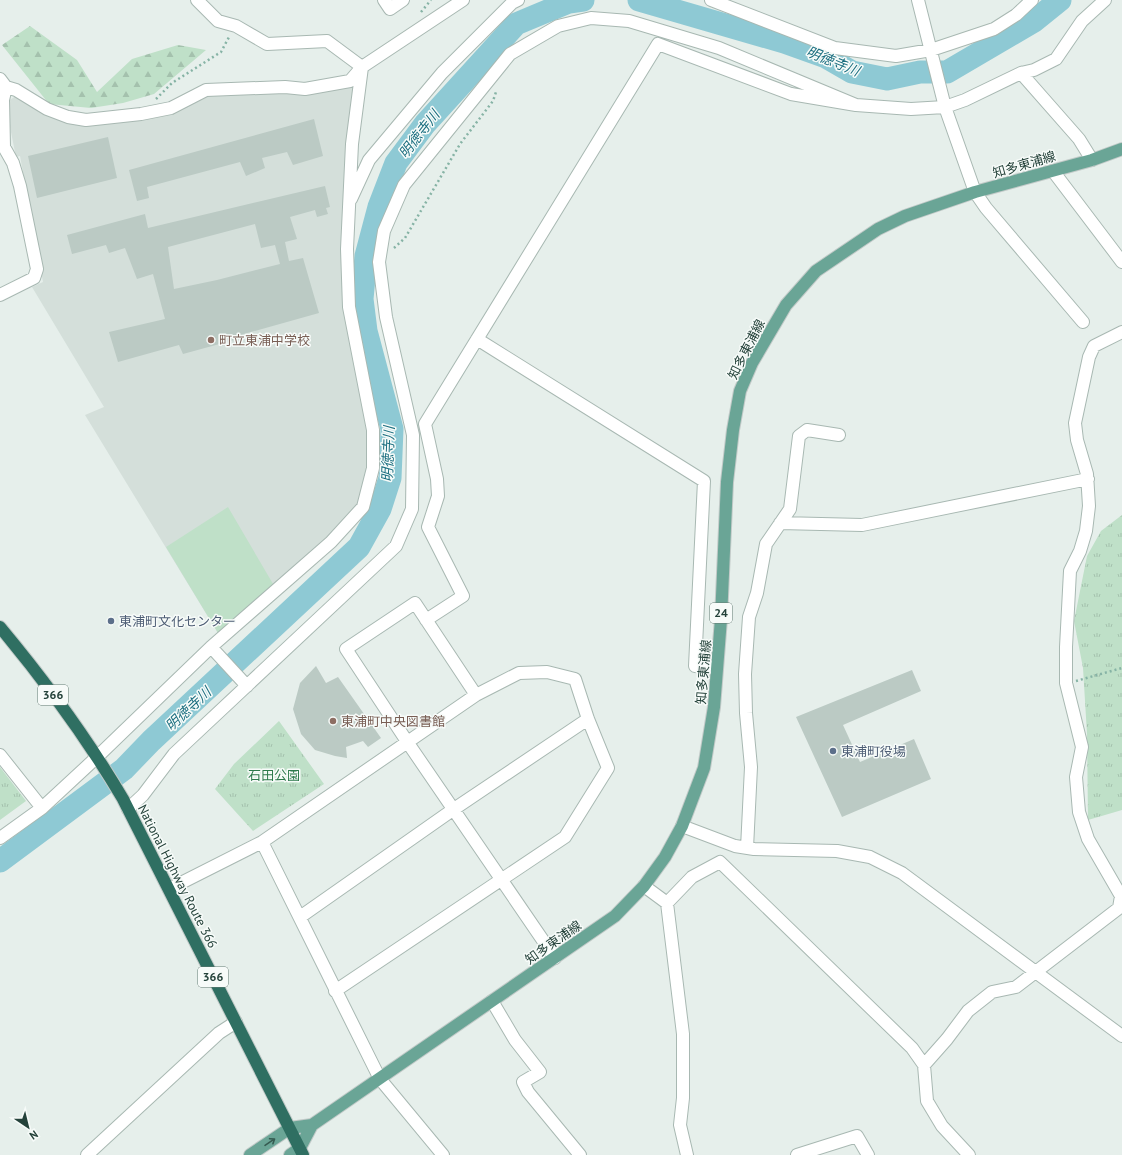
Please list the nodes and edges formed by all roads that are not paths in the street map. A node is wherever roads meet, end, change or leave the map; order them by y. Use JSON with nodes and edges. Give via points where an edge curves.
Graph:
{"nodes":[{"id":1,"x":197,"y":0,"type":"edge"},
{"id":2,"x":384,"y":0,"type":"edge"},
{"id":3,"x":403,"y":0,"type":"edge"},
{"id":4,"x":463,"y":0,"type":"edge"},
{"id":5,"x":711,"y":0,"type":"edge"},
{"id":6,"x":918,"y":0,"type":"edge"},
{"id":7,"x":1032,"y":0,"type":"edge"},
{"id":8,"x":1105,"y":0,"type":"edge"},
{"id":9,"x":514,"y":1,"type":"edge"},
{"id":10,"x":931,"y":50,"type":"junction"},
{"id":11,"x":362,"y":66,"type":"junction"},
{"id":12,"x":1021,"y":73,"type":"junction"},
{"id":13,"x":3,"y":83,"type":"edge"},
{"id":14,"x":856,"y":105,"type":"junction"},
{"id":15,"x":944,"y":107,"type":"junction"},
{"id":16,"x":2,"y":147,"type":"edge"},
{"id":17,"x":1122,"y":149,"type":"edge"},
{"id":18,"x":1092,"y":160,"type":"junction"},
{"id":19,"x":1053,"y":171,"type":"junction"},
{"id":20,"x":975,"y":192,"type":"junction"},
{"id":21,"x":348,"y":205,"type":"junction"},
{"id":22,"x":1122,"y":262,"type":"edge"},
{"id":23,"x":0,"y":295,"type":"edge"},
{"id":24,"x":1083,"y":322,"type":"dead end"},
{"id":25,"x":1122,"y":332,"type":"edge"},
{"id":26,"x":477,"y":339,"type":"junction"},
{"id":27,"x":839,"y":435,"type":"dead end"},
{"id":28,"x":1088,"y":479,"type":"junction"},
{"id":29,"x":780,"y":523,"type":"junction"},
{"id":30,"x":426,"y":620,"type":"junction"},
{"id":31,"x":0,"y":627,"type":"edge"},
{"id":32,"x":211,"y":647,"type":"junction"},
{"id":33,"x":717,"y":668,"type":"junction"},
{"id":34,"x":247,"y":686,"type":"junction"},
{"id":35,"x":476,"y":695,"type":"junction"},
{"id":36,"x":588,"y":719,"type":"junction"},
{"id":37,"x":408,"y":743,"type":"junction"},
{"id":38,"x":0,"y":755,"type":"edge"},
{"id":39,"x":100,"y":761,"type":"junction"},
{"id":40,"x":126,"y":804,"type":"junction"},
{"id":41,"x":42,"y":808,"type":"junction"},
{"id":42,"x":454,"y":809,"type":"junction"},
{"id":43,"x":682,"y":826,"type":"junction"},
{"id":44,"x":0,"y":838,"type":"edge"},
{"id":45,"x":262,"y":842,"type":"junction"},
{"id":46,"x":747,"y":848,"type":"junction"},
{"id":47,"x":501,"y":880,"type":"junction"},
{"id":48,"x":644,"y":886,"type":"junction"},
{"id":49,"x":169,"y":889,"type":"junction"},
{"id":50,"x":667,"y":903,"type":"junction"},
{"id":51,"x":300,"y":917,"type":"junction"},
{"id":52,"x":555,"y":958,"type":"junction"},
{"id":53,"x":1036,"y":973,"type":"junction"},
{"id":54,"x":335,"y":991,"type":"junction"},
{"id":55,"x":492,"y":1002,"type":"junction"},
{"id":56,"x":236,"y":1022,"type":"junction"},
{"id":57,"x":1122,"y":1036,"type":"edge"},
{"id":58,"x":924,"y":1065,"type":"junction"},
{"id":59,"x":380,"y":1079,"type":"junction"},
{"id":60,"x":312,"y":1125,"type":"junction"},
{"id":61,"x":290,"y":1128,"type":"junction"},
{"id":62,"x":298,"y":1153,"type":"edge"},
{"id":63,"x":87,"y":1155,"type":"edge"},
{"id":64,"x":250,"y":1155,"type":"edge"},
{"id":65,"x":444,"y":1155,"type":"edge"},
{"id":66,"x":580,"y":1155,"type":"edge"},
{"id":67,"x":687,"y":1155,"type":"edge"},
{"id":68,"x":797,"y":1155,"type":"edge"},
{"id":69,"x":868,"y":1155,"type":"edge"},
{"id":70,"x":969,"y":1155,"type":"edge"}],
"edges":[{"from":1,"to":11,"type":"street","via":[[218,21],[236,26],[267,44],[327,41]]},
{"from":2,"to":3,"type":"street","via":[[390,9]]},
{"from":4,"to":11,"type":"street"},
{"from":5,"to":10,"type":"street","via":[[835,48],[896,56]]},
{"from":6,"to":10,"type":"street"},
{"from":7,"to":10,"type":"street","via":[[1016,15],[994,29]]},
{"from":8,"to":12,"type":"street","via":[[1082,20],[1056,59],[1034,70]]},
{"from":9,"to":21,"type":"street","via":[[442,73],[369,160]]},
{"from":10,"to":15,"type":"street"},
{"from":11,"to":13,"type":"street","via":[[350,81],[304,89],[285,87],[206,90],[171,108],[86,120],[47,109]]},
{"from":11,"to":21,"type":"street","via":[[352,144]]},
{"from":12,"to":15,"type":"street","via":[[965,100]]},
{"from":12,"to":18,"type":"street","via":[[1079,139]]},
{"from":13,"to":16,"type":"street"},
{"from":14,"to":15,"type":"street","via":[[911,109]]},
{"from":14,"to":26,"type":"street","via":[[791,94],[658,44]]},
{"from":14,"to":34,"type":"street","via":[[719,48],[629,21],[591,18],[558,26],[510,54],[404,185],[384,231],[379,262],[386,317],[413,435],[412,509],[396,546]]},
{"from":15,"to":20,"type":"street"},
{"from":16,"to":23,"type":"street","via":[[13,163],[20,186],[37,269],[34,278]]},
{"from":17,"to":18,"type":"main road","name":"知多東浦線","number":"24"},
{"from":18,"to":19,"type":"main road","name":"知多東浦線","number":"24"},
{"from":19,"to":20,"type":"main road","name":"知多東浦線","number":"24"},
{"from":19,"to":22,"type":"street"},
{"from":20,"to":24,"type":"street"},
{"from":20,"to":33,"type":"main road","name":"知多東浦線","number":"24","via":[[905,216],[878,229],[816,271],[786,305],[752,363],[740,391],[727,482]]},
{"from":21,"to":32,"type":"street","via":[[349,307],[373,430],[373,468],[363,507],[331,542]]},
{"from":25,"to":28,"type":"street","via":[[1094,346],[1074,423]]},
{"from":26,"to":30,"type":"street","via":[[425,424],[437,479],[438,496],[428,527],[463,596]]},
{"from":26,"to":33,"type":"street","via":[[704,481],[695,666]]},
{"from":27,"to":29,"type":"street","via":[[807,430],[799,436],[790,509]]},
{"from":28,"to":29,"type":"street","via":[[862,524]]},
{"from":28,"to":53,"type":"street","via":[[1089,506],[1086,531],[1070,572],[1066,622],[1066,683],[1082,747],[1076,777],[1079,812],[1088,839],[1121,896],[1119,908]]},
{"from":29,"to":46,"type":"street","via":[[766,544],[757,593],[749,617],[745,674],[751,768]]},
{"from":30,"to":35,"type":"street"},
{"from":30,"to":37,"type":"street","via":[[415,603],[346,649]]},
{"from":31,"to":39,"type":"highway","name":"National Highway Route 366","number":"366","via":[[66,712]]},
{"from":32,"to":34,"type":"street"},
{"from":32,"to":39,"type":"street"},
{"from":33,"to":43,"type":"main road","name":"知多東浦線","number":"24","via":[[714,707],[704,768]]},
{"from":34,"to":40,"type":"street","via":[[174,754],[143,795]]},
{"from":35,"to":36,"type":"street","via":[[519,673],[547,672],[575,679]]},
{"from":35,"to":37,"type":"street"},
{"from":36,"to":42,"type":"street"},
{"from":36,"to":47,"type":"street","via":[[608,768],[565,837]]},
{"from":37,"to":42,"type":"street"},
{"from":37,"to":45,"type":"street"},
{"from":38,"to":41,"type":"street"},
{"from":39,"to":40,"type":"highway","name":"National Highway Route 366","number":"366"},
{"from":39,"to":41,"type":"street"},
{"from":40,"to":49,"type":"highway","name":"National Highway Route 366","number":"366"},
{"from":41,"to":44,"type":"street"},
{"from":42,"to":47,"type":"street"},
{"from":42,"to":51,"type":"street"},
{"from":43,"to":46,"type":"street"},
{"from":43,"to":48,"type":"main road","name":"知多東浦線","number":"24","via":[[665,857]]},
{"from":45,"to":49,"type":"street"},
{"from":45,"to":51,"type":"street"},
{"from":46,"to":53,"type":"street","via":[[837,851],[870,857],[902,873]]},
{"from":47,"to":52,"type":"street"},
{"from":47,"to":54,"type":"street"},
{"from":48,"to":50,"type":"street"},
{"from":48,"to":52,"type":"main road","name":"知多東浦線","number":"24","via":[[615,916]]},
{"from":49,"to":56,"type":"highway","name":"National Highway Route 366","number":"366"},
{"from":50,"to":58,"type":"street","via":[[692,877],[720,862],[912,1048]]},
{"from":50,"to":67,"type":"street","via":[[683,1034],[683,1098],[680,1125]]},
{"from":51,"to":54,"type":"street"},
{"from":52,"to":55,"type":"main road","name":"知多東浦線","number":"24"},
{"from":53,"to":57,"type":"street"},
{"from":53,"to":58,"type":"street","via":[[1016,987],[992,992],[968,1011]]},
{"from":54,"to":59,"type":"street"},
{"from":55,"to":59,"type":"main road","name":"知多東浦線","number":"24"},
{"from":55,"to":66,"type":"street","via":[[515,1040],[540,1072],[523,1082],[528,1092]]},
{"from":56,"to":61,"type":"highway","name":"National Highway Route 366","number":"366"},
{"from":56,"to":63,"type":"street","via":[[219,1033]]},
{"from":58,"to":70,"type":"street","via":[[927,1101],[942,1126]]},
{"from":59,"to":60,"type":"main road","name":"知多東浦線","number":"24"},
{"from":59,"to":65,"type":"street"},
{"from":60,"to":61,"type":"main road","name":"知多東浦線","number":"24"},
{"from":60,"to":62,"type":"main road","name":"知多東浦線","number":"24"},
{"from":61,"to":62,"type":"highway","name":"National Highway Route 366","number":"366"},
{"from":64,"to":61,"type":"main road","one_way":true},
{"from":68,"to":69,"type":"street","via":[[857,1136]]}]}
